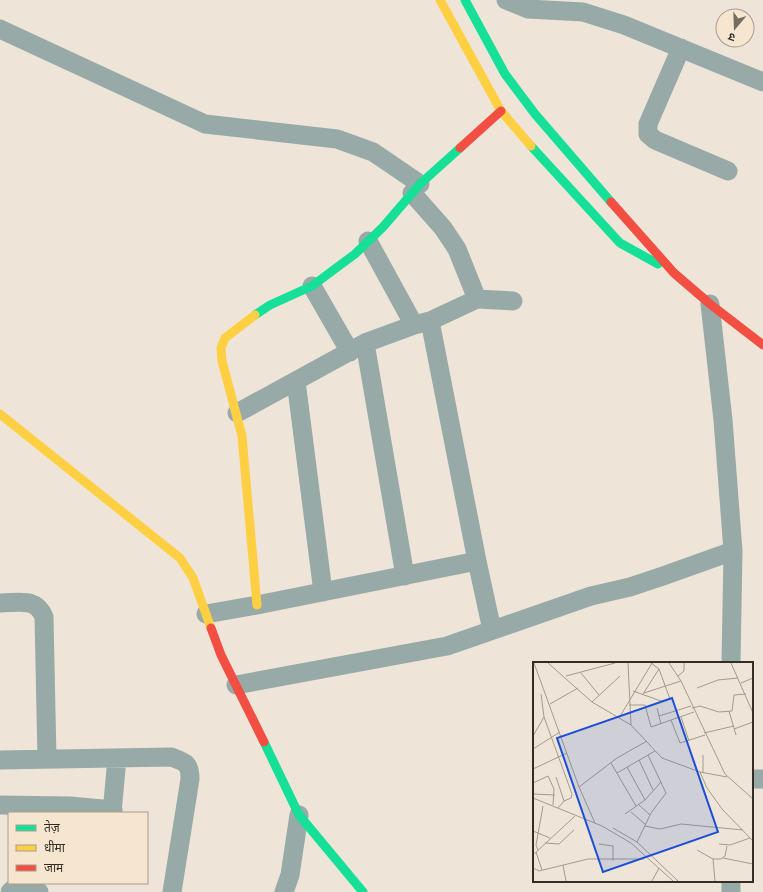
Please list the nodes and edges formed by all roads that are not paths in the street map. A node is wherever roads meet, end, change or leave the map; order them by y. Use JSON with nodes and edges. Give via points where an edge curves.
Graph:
{"nodes":[{"id":1,"x":440,"y":0,"type":"edge"},
{"id":2,"x":506,"y":0,"type":"edge"},
{"id":3,"x":472,"y":3,"type":"edge"},
{"id":4,"x":0,"y":29,"type":"edge"},
{"id":5,"x":681,"y":48,"type":"junction"},
{"id":6,"x":763,"y":82,"type":"edge"},
{"id":7,"x":501,"y":110,"type":"junction"},
{"id":8,"x":728,"y":172,"type":"dead end"},
{"id":9,"x":416,"y":188,"type":"junction"},
{"id":10,"x":368,"y":241,"type":"junction"},
{"id":11,"x":674,"y":273,"type":"junction"},
{"id":12,"x":312,"y":286,"type":"junction"},
{"id":13,"x":477,"y":299,"type":"junction"},
{"id":14,"x":513,"y":301,"type":"dead end"},
{"id":15,"x":710,"y":304,"type":"junction"},
{"id":16,"x":422,"y":323,"type":"junction"},
{"id":17,"x":763,"y":345,"type":"edge"},
{"id":18,"x":357,"y":347,"type":"junction"},
{"id":19,"x":296,"y":381,"type":"junction"},
{"id":20,"x":237,"y":413,"type":"junction"},
{"id":21,"x":0,"y":414,"type":"edge"},
{"id":22,"x":732,"y":551,"type":"junction"},
{"id":23,"x":477,"y":561,"type":"junction"},
{"id":24,"x":405,"y":576,"type":"junction"},
{"id":25,"x":323,"y":592,"type":"junction"},
{"id":26,"x":0,"y":603,"type":"edge"},
{"id":27,"x":257,"y":605,"type":"junction"},
{"id":28,"x":206,"y":614,"type":"junction"},
{"id":29,"x":492,"y":630,"type":"junction"},
{"id":30,"x":731,"y":662,"type":"edge"},
{"id":31,"x":236,"y":685,"type":"junction"},
{"id":32,"x":117,"y":758,"type":"junction"},
{"id":33,"x":47,"y":759,"type":"junction"},
{"id":34,"x":0,"y":760,"type":"edge"},
{"id":35,"x":763,"y":778,"type":"edge"},
{"id":36,"x":753,"y":779,"type":"edge"},
{"id":37,"x":0,"y":805,"type":"edge"},
{"id":38,"x":112,"y":811,"type":"edge"},
{"id":39,"x":299,"y":815,"type":"junction"},
{"id":40,"x":354,"y":888,"type":"edge"},
{"id":41,"x":10,"y":892,"type":"edge"},
{"id":42,"x":39,"y":892,"type":"edge"},
{"id":43,"x":172,"y":892,"type":"edge"},
{"id":44,"x":284,"y":892,"type":"edge"}],
"edges":[{"from":1,"to":7,"type":"street"},
{"from":2,"to":5,"type":"street","via":[[528,9],[584,12]]},
{"from":3,"to":11,"type":"street","via":[[505,74],[535,114]]},
{"from":4,"to":9,"type":"street","via":[[205,124],[337,139],[373,152]]},
{"from":5,"to":6,"type":"street"},
{"from":5,"to":8,"type":"street","via":[[648,124],[648,134],[655,140]]},
{"from":7,"to":9,"type":"street"},
{"from":7,"to":11,"type":"street","via":[[554,173],[620,243]]},
{"from":9,"to":10,"type":"street"},
{"from":9,"to":13,"type":"street","via":[[457,249]]},
{"from":10,"to":12,"type":"street"},
{"from":10,"to":16,"type":"street"},
{"from":11,"to":15,"type":"street"},
{"from":12,"to":18,"type":"street"},
{"from":12,"to":20,"type":"street","via":[[270,305],[225,338],[221,348],[222,361]]},
{"from":13,"to":14,"type":"street"},
{"from":13,"to":16,"type":"street"},
{"from":15,"to":17,"type":"street"},
{"from":15,"to":22,"type":"street","via":[[723,420]]},
{"from":16,"to":18,"type":"street"},
{"from":16,"to":23,"type":"street"},
{"from":18,"to":19,"type":"street"},
{"from":18,"to":24,"type":"street"},
{"from":19,"to":20,"type":"street"},
{"from":19,"to":25,"type":"street"},
{"from":20,"to":27,"type":"street","via":[[242,436]]},
{"from":21,"to":28,"type":"street","via":[[180,558],[193,578]]},
{"from":22,"to":29,"type":"street","via":[[630,587],[591,596]]},
{"from":22,"to":30,"type":"street"},
{"from":23,"to":24,"type":"street"},
{"from":23,"to":29,"type":"street"},
{"from":24,"to":25,"type":"street"},
{"from":25,"to":27,"type":"street"},
{"from":26,"to":33,"type":"street","via":[[33,602],[40,608],[44,617]]},
{"from":27,"to":28,"type":"street"},
{"from":28,"to":31,"type":"street","via":[[221,655]]},
{"from":29,"to":31,"type":"street","via":[[447,646]]},
{"from":31,"to":39,"type":"street"},
{"from":32,"to":33,"type":"street"},
{"from":32,"to":38,"type":"street"},
{"from":32,"to":43,"type":"street","via":[[171,757],[184,762],[190,769]]},
{"from":33,"to":34,"type":"street"},
{"from":35,"to":36,"type":"street"},
{"from":37,"to":38,"type":"street","via":[[70,806]]},
{"from":39,"to":40,"type":"street"},
{"from":39,"to":44,"type":"street","via":[[290,875]]},
{"from":41,"to":42,"type":"street"}]}
